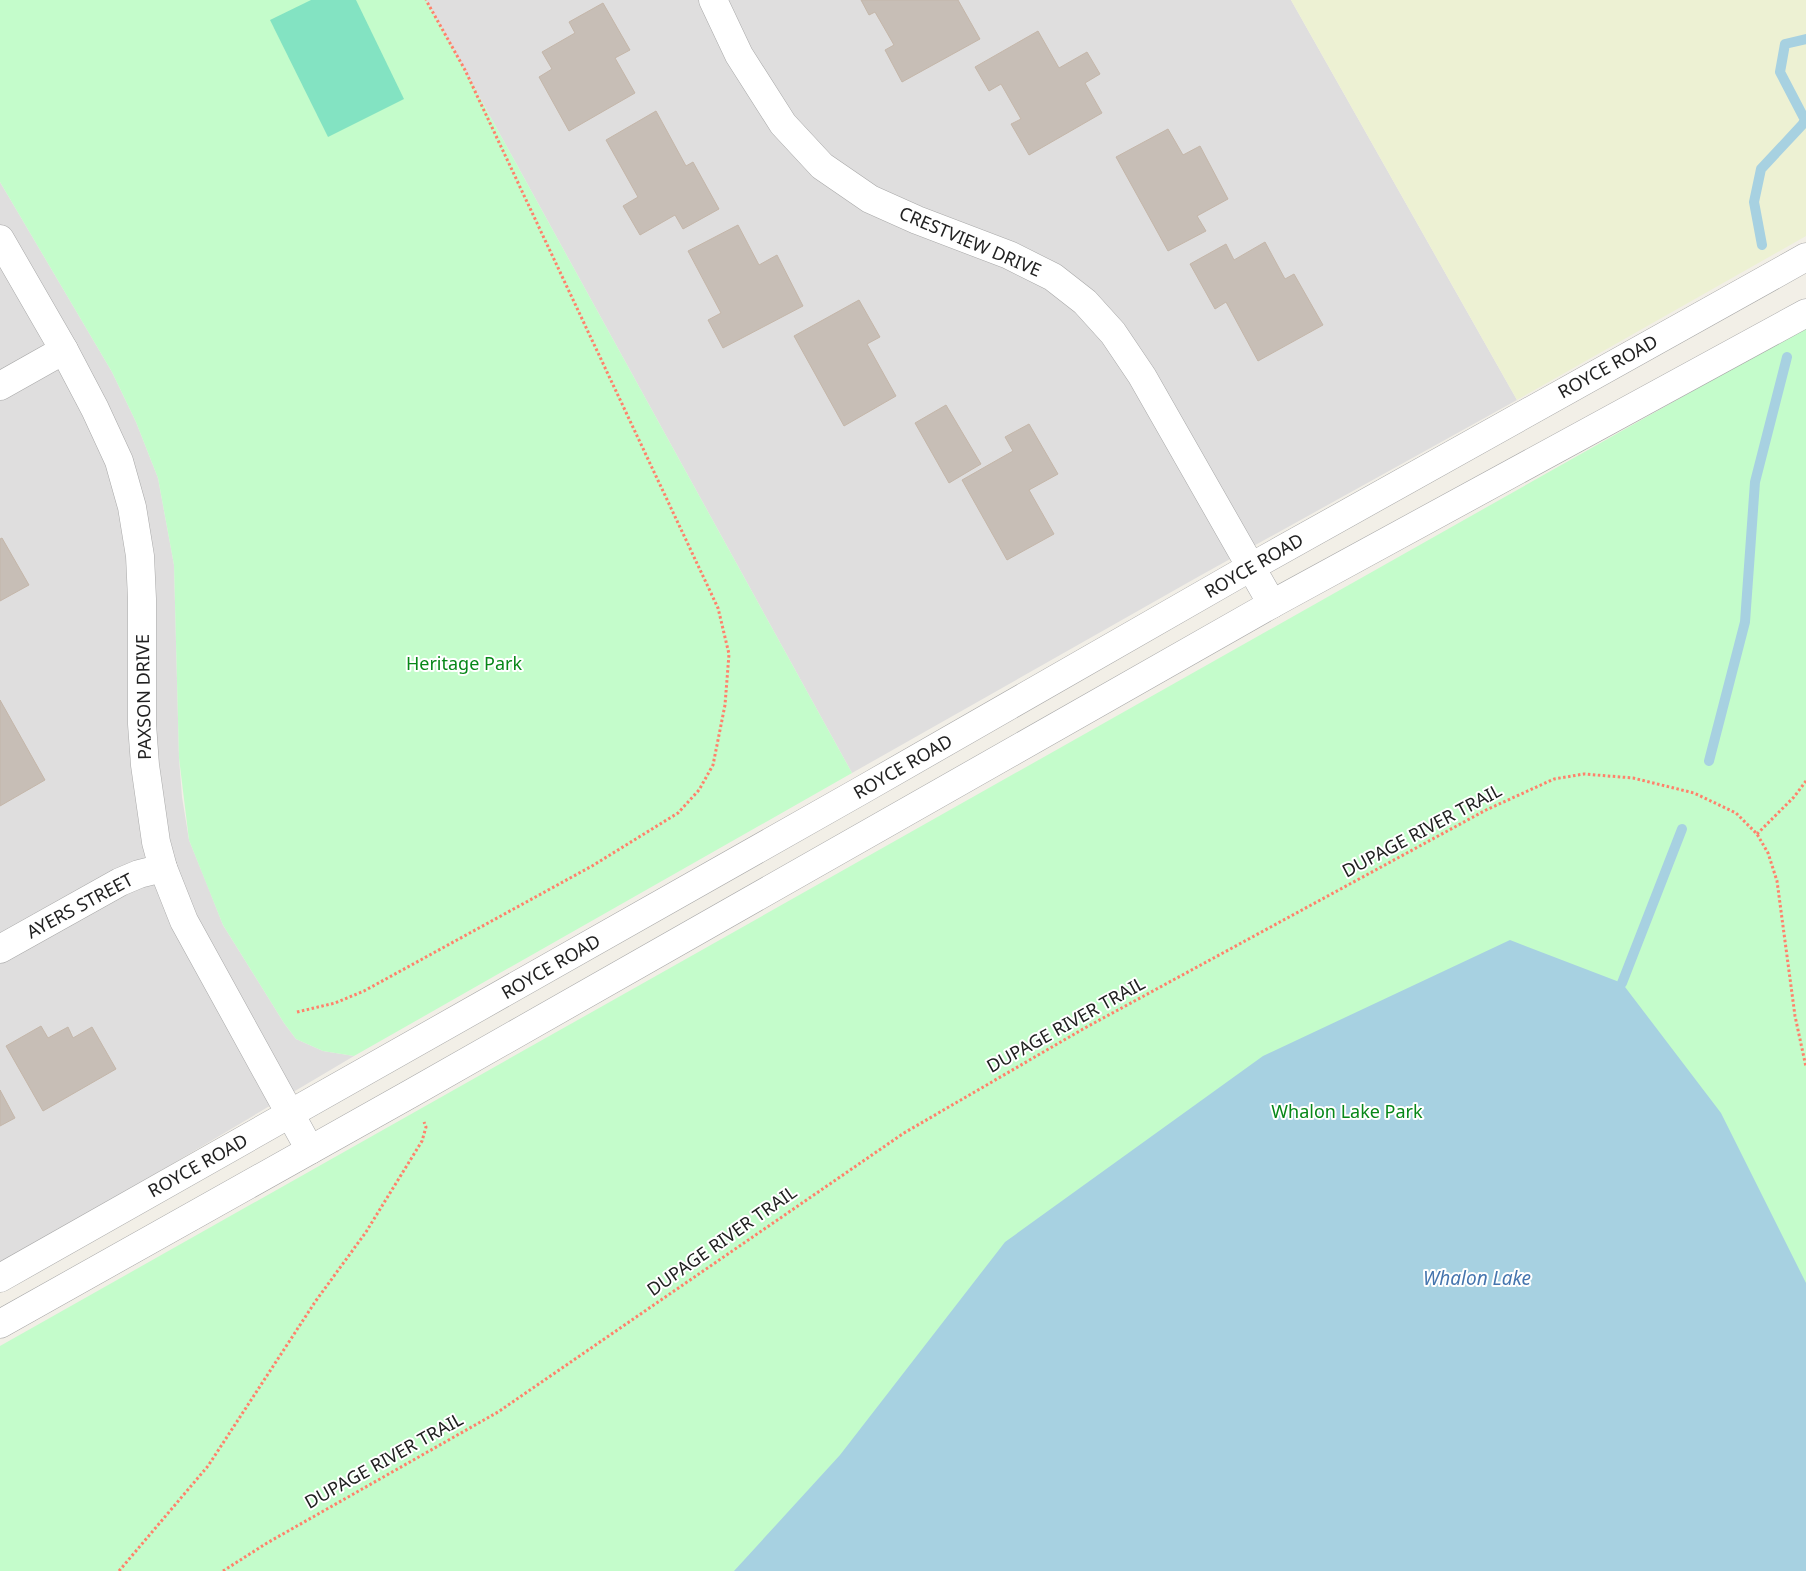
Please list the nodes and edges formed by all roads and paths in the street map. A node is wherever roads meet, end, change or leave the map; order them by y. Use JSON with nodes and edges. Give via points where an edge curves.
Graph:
{"nodes":[{"id":1,"x":426,"y":0,"type":"edge"},
{"id":2,"x":714,"y":0,"type":"edge"},
{"id":3,"x":0,"y":238,"type":"edge"},
{"id":4,"x":1806,"y":257,"type":"edge"},
{"id":5,"x":1806,"y":313,"type":"edge"},
{"id":6,"x":64,"y":350,"type":"junction"},
{"id":7,"x":0,"y":386,"type":"edge"},
{"id":8,"x":1251,"y":567,"type":"junction"},
{"id":9,"x":1272,"y":604,"type":"junction"},
{"id":10,"x":1806,"y":781,"type":"edge"},
{"id":11,"x":1757,"y":834,"type":"junction"},
{"id":12,"x":163,"y":868,"type":"junction"},
{"id":13,"x":0,"y":949,"type":"edge"},
{"id":14,"x":297,"y":1012,"type":"dead end"},
{"id":15,"x":1806,"y":1067,"type":"edge"},
{"id":16,"x":290,"y":1114,"type":"junction"},
{"id":17,"x":422,"y":1118,"type":"dead end"},
{"id":18,"x":310,"y":1150,"type":"junction"},
{"id":19,"x":0,"y":1278,"type":"edge"},
{"id":20,"x":0,"y":1324,"type":"edge"},
{"id":21,"x":119,"y":1571,"type":"edge"},
{"id":22,"x":223,"y":1571,"type":"edge"}],
"edges":[{"from":1,"to":14,"type":"path","via":[[465,70],[718,608],[729,654],[725,705],[713,765],[699,790],[678,814],[592,866],[364,991]]},
{"from":2,"to":8,"type":"street","name":"CRESTVIEW DRIVE","via":[[739,55],[784,124],[822,166],[870,199],[1009,254],[1053,277],[1085,302],[1114,333],[1142,376]]},
{"from":3,"to":6,"type":"street","name":"PAXSON DRIVE"},
{"from":4,"to":8,"type":"street","name":"ROYCE ROAD"},
{"from":5,"to":9,"type":"street"},
{"from":6,"to":7,"type":"street"},
{"from":6,"to":12,"type":"street","name":"PAXSON DRIVE","via":[[119,461],[132,507],[140,556],[145,765]]},
{"from":8,"to":9,"type":"street","name":"CRESTVIEW DRIVE"},
{"from":8,"to":16,"type":"street","name":"ROYCE ROAD"},
{"from":9,"to":18,"type":"street"},
{"from":10,"to":11,"type":"path"},
{"from":11,"to":15,"type":"path","name":"DUPAGE RIVER TRAIL","via":[[1768,853],[1777,881],[1795,1016]]},
{"from":11,"to":22,"type":"path","name":"DUPAGE RIVER TRAIL","via":[[1736,813],[1694,794],[1633,778],[1584,774],[1554,779],[1486,810],[1083,1029],[904,1133],[498,1412],[267,1542]]},
{"from":12,"to":13,"type":"street","name":"AYERS STREET","via":[[120,882]]},
{"from":12,"to":16,"type":"street","name":"PAXSON DRIVE","via":[[184,921]]},
{"from":16,"to":18,"type":"street","name":"PAXSON DRIVE"},
{"from":16,"to":19,"type":"street","name":"ROYCE ROAD"},
{"from":17,"to":21,"type":"path","via":[[426,1127],[422,1141],[366,1232],[315,1302],[208,1466]]},
{"from":18,"to":20,"type":"street"}]}
